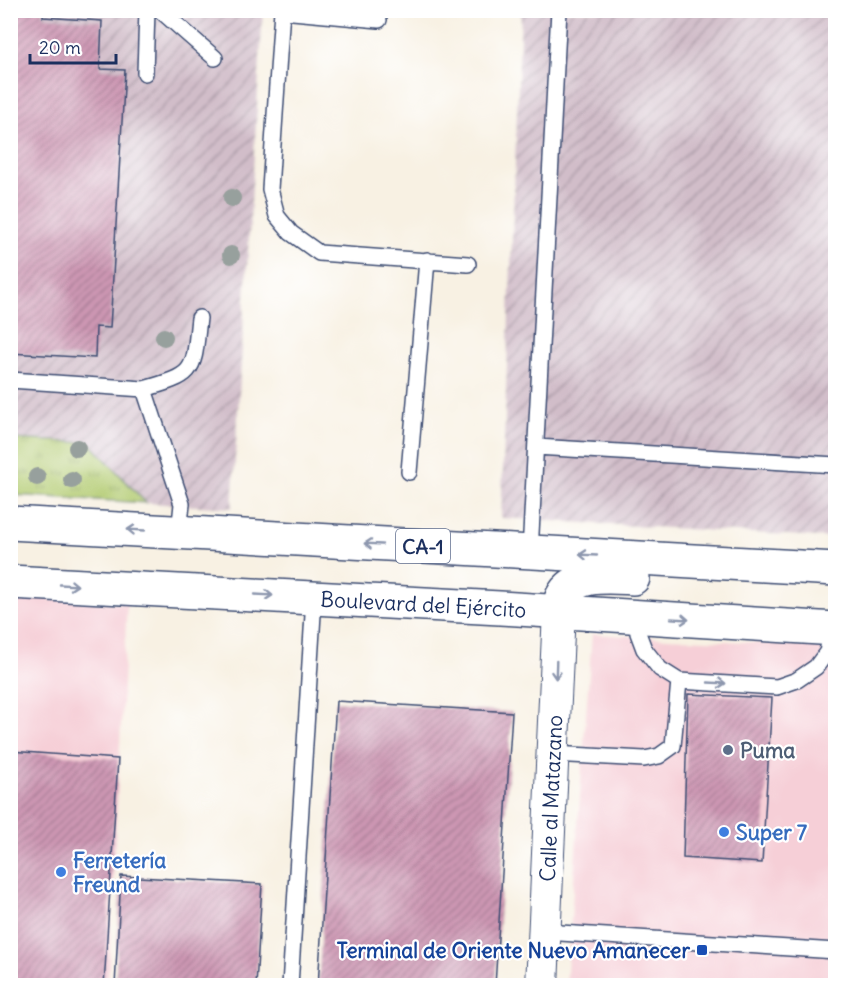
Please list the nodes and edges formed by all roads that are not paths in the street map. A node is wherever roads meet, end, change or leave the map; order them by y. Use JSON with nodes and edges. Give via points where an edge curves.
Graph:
{"nodes":[{"id":1,"x":147,"y":10,"type":"edge"},
{"id":2,"x":160,"y":10,"type":"edge"},
{"id":3,"x":559,"y":10,"type":"edge"},
{"id":4,"x":282,"y":11,"type":"edge"},
{"id":5,"x":380,"y":20,"type":"dead end"},
{"id":6,"x":215,"y":58,"type":"dead end"},
{"id":7,"x":145,"y":73,"type":"dead end"},
{"id":8,"x":427,"y":260,"type":"junction"},
{"id":9,"x":468,"y":264,"type":"dead end"},
{"id":10,"x":199,"y":318,"type":"dead end"},
{"id":11,"x":10,"y":380,"type":"edge"},
{"id":12,"x":144,"y":389,"type":"junction"},
{"id":13,"x":536,"y":447,"type":"junction"},
{"id":14,"x":836,"y":465,"type":"edge"},
{"id":15,"x":409,"y":472,"type":"dead end"},
{"id":16,"x":10,"y":524,"type":"edge"},
{"id":17,"x":179,"y":533,"type":"junction"},
{"id":18,"x":530,"y":552,"type":"junction"},
{"id":19,"x":836,"y":569,"type":"edge"},
{"id":20,"x":10,"y":582,"type":"edge"},
{"id":21,"x":836,"y":590,"type":"edge"},
{"id":22,"x":314,"y":598,"type":"junction"},
{"id":23,"x":559,"y":611,"type":"junction"},
{"id":24,"x":636,"y":616,"type":"junction"},
{"id":25,"x":834,"y":629,"type":"edge"},
{"id":26,"x":679,"y":681,"type":"junction"},
{"id":27,"x":553,"y":754,"type":"junction"},
{"id":28,"x":544,"y":932,"type":"junction"},
{"id":29,"x":836,"y":951,"type":"edge"},
{"id":30,"x":290,"y":986,"type":"edge"},
{"id":31,"x":542,"y":986,"type":"edge"}],
"edges":[{"from":1,"to":7,"type":"lane"},
{"from":2,"to":6,"type":"lane"},
{"from":3,"to":13,"type":"lane"},
{"from":4,"to":5,"type":"lane"},
{"from":4,"to":8,"type":"lane","via":[[270,189],[277,216],[291,233],[319,253]]},
{"from":8,"to":9,"type":"lane"},
{"from":8,"to":15,"type":"lane"},
{"from":10,"to":12,"type":"lane","via":[[194,360],[186,374]]},
{"from":11,"to":12,"type":"lane"},
{"from":12,"to":17,"type":"lane","via":[[182,504]]},
{"from":13,"to":14,"type":"lane"},
{"from":13,"to":18,"type":"lane"},
{"from":17,"to":16,"type":"highway","number":"CA-1","one_way":true},
{"from":18,"to":17,"type":"highway","number":"CA-1","one_way":true},
{"from":19,"to":18,"type":"highway","number":"CA-1","one_way":true},
{"from":20,"to":22,"type":"highway","name":"Boulevard del Ejército","one_way":true},
{"from":21,"to":23,"type":"highway","via":[[605,576],[575,584],[562,597]]},
{"from":22,"to":23,"type":"highway","name":"Boulevard del Ejército"},
{"from":22,"to":30,"type":"lane"},
{"from":23,"to":24,"type":"highway","name":"Boulevard del Ejército"},
{"from":23,"to":27,"type":"street","name":"Calle al Matazano","one_way":true},
{"from":24,"to":25,"type":"highway","name":"Boulevard del Ejército","one_way":true},
{"from":24,"to":26,"type":"lane","via":[[644,649],[660,669]]},
{"from":26,"to":25,"type":"lane","one_way":true,"via":[[777,687],[816,667],[827,652]]},
{"from":26,"to":27,"type":"lane","via":[[673,747],[659,756],[644,759]]},
{"from":27,"to":28,"type":"street","name":"Calle al Matazano"},
{"from":28,"to":29,"type":"lane"},
{"from":28,"to":31,"type":"street","name":"Calle al Matazano"}]}
